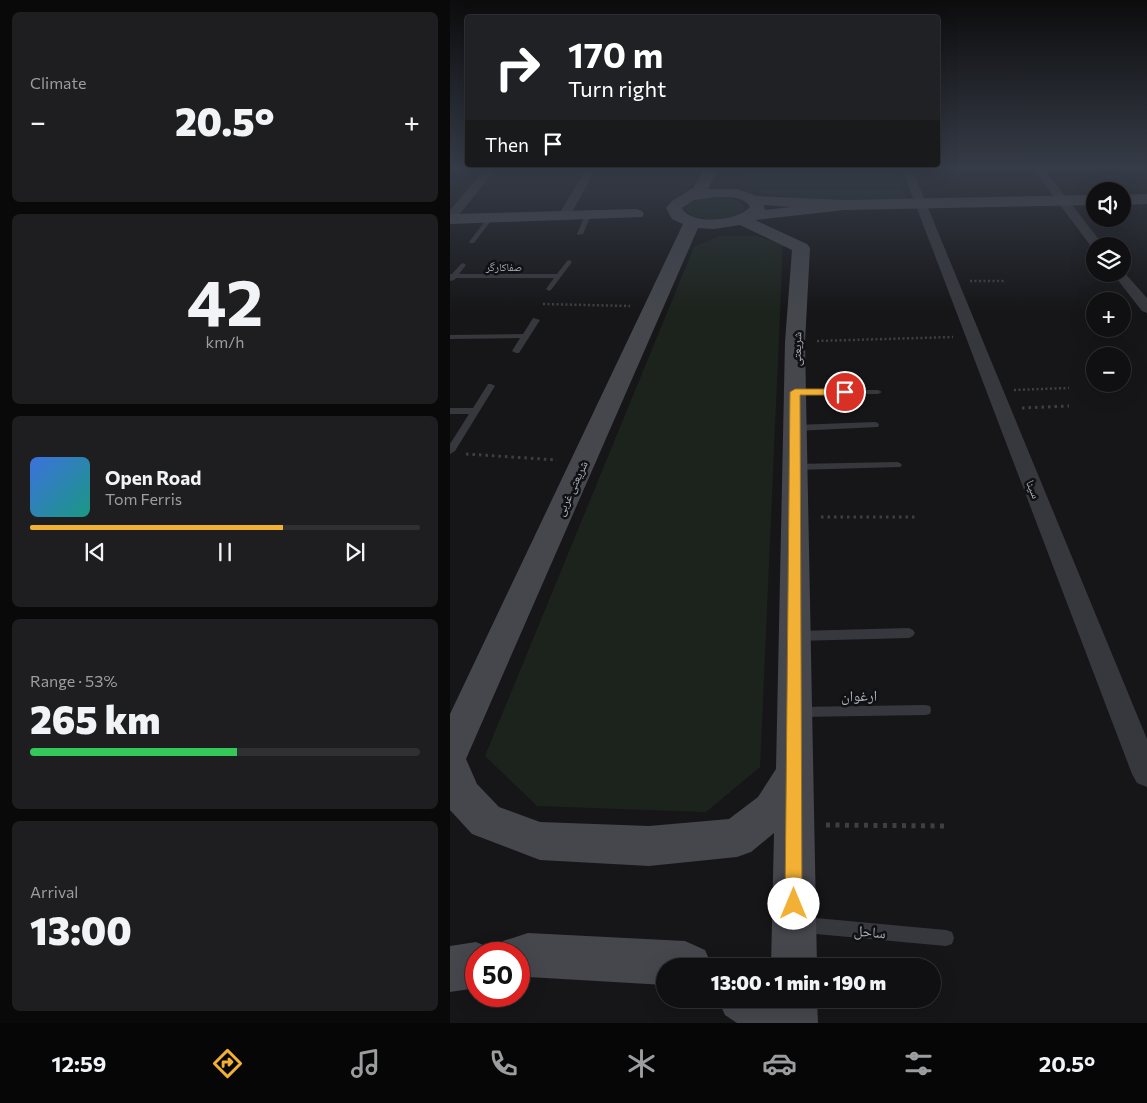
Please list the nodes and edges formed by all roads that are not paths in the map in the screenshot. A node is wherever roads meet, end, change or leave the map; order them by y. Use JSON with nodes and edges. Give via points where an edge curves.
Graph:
{"nodes":[{"id":1,"x":537,"y":217,"type":"edge"},
{"id":2,"x":595,"y":217,"type":"edge"},
{"id":3,"x":683,"y":217,"type":"edge"},
{"id":4,"x":700,"y":217,"type":"edge"},
{"id":5,"x":729,"y":217,"type":"edge"},
{"id":6,"x":761,"y":217,"type":"edge"},
{"id":7,"x":816,"y":217,"type":"edge"},
{"id":8,"x":926,"y":217,"type":"edge"},
{"id":9,"x":1075,"y":217,"type":"edge"},
{"id":10,"x":490,"y":218,"type":"junction"},
{"id":11,"x":450,"y":219,"type":"edge"},
{"id":12,"x":580,"y":234,"type":"dead end"},
{"id":13,"x":797,"y":236,"type":"junction"},
{"id":14,"x":1091,"y":237,"type":"edge"},
{"id":15,"x":472,"y":242,"type":"dead end"},
{"id":16,"x":681,"y":246,"type":"junction"},
{"id":17,"x":569,"y":262,"type":"dead end"},
{"id":18,"x":463,"y":265,"type":"dead end"},
{"id":19,"x":559,"y":276,"type":"junction"},
{"id":20,"x":451,"y":278,"type":"edge"},
{"id":21,"x":1126,"y":282,"type":"edge"},
{"id":22,"x":549,"y":289,"type":"road end"},
{"id":23,"x":1147,"y":308,"type":"edge"},
{"id":24,"x":536,"y":320,"type":"dead end"},
{"id":25,"x":526,"y":336,"type":"junction"},
{"id":26,"x":450,"y":337,"type":"edge"},
{"id":27,"x":516,"y":352,"type":"dead end"},
{"id":28,"x":490,"y":386,"type":"dead end"},
{"id":29,"x":795,"y":392,"type":"junction"},
{"id":30,"x":878,"y":392,"type":"dead end"},
{"id":31,"x":450,"y":411,"type":"edge"},
{"id":32,"x":475,"y":411,"type":"junction"},
{"id":33,"x":875,"y":425,"type":"dead end"},
{"id":34,"x":795,"y":428,"type":"junction"},
{"id":35,"x":450,"y":451,"type":"edge"},
{"id":36,"x":897,"y":465,"type":"dead end"},
{"id":37,"x":795,"y":467,"type":"junction"},
{"id":38,"x":909,"y":633,"type":"dead end"},
{"id":39,"x":794,"y":636,"type":"junction"},
{"id":40,"x":925,"y":710,"type":"dead end"},
{"id":41,"x":794,"y":712,"type":"junction"},
{"id":42,"x":450,"y":753,"type":"edge"},
{"id":43,"x":450,"y":765,"type":"edge"},
{"id":44,"x":1147,"y":774,"type":"edge"},
{"id":45,"x":793,"y":775,"type":"junction"},
{"id":46,"x":794,"y":924,"type":"junction"},
{"id":47,"x":946,"y":938,"type":"dead end"},
{"id":48,"x":530,"y":955,"type":"edge"},
{"id":49,"x":794,"y":958,"type":"edge"},
{"id":50,"x":656,"y":962,"type":"edge"},
{"id":51,"x":465,"y":967,"type":"edge"},
{"id":52,"x":450,"y":969,"type":"edge"},
{"id":53,"x":756,"y":1008,"type":"edge"},
{"id":54,"x":794,"y":1008,"type":"edge"},
{"id":55,"x":764,"y":1023,"type":"edge"},
{"id":56,"x":794,"y":1023,"type":"edge"}],
"edges":[{"from":1,"to":10,"type":"main road"},
{"from":2,"to":12,"type":"lane"},
{"from":3,"to":16,"type":"main road","name":"شریعتی غربی"},
{"from":4,"to":5,"type":"main road","via":[[717,224]]},
{"from":6,"to":13,"type":"main road"},
{"from":7,"to":13,"type":"main road"},
{"from":8,"to":44,"type":"street","name":"سینا"},
{"from":9,"to":14,"type":"street"},
{"from":10,"to":11,"type":"main road"},
{"from":10,"to":15,"type":"lane"},
{"from":13,"to":16,"type":"main road","via":[[728,234]]},
{"from":13,"to":29,"type":"main road","name":"شریعتی"},
{"from":16,"to":42,"type":"main road","name":"شریعتی غربی"},
{"from":17,"to":19,"type":"lane"},
{"from":18,"to":20,"type":"lane"},
{"from":19,"to":20,"type":"lane","name":"صفاکارگر"},
{"from":19,"to":22,"type":"lane"},
{"from":21,"to":23,"type":"street"},
{"from":24,"to":25,"type":"lane"},
{"from":25,"to":26,"type":"lane"},
{"from":25,"to":27,"type":"lane"},
{"from":28,"to":32,"type":"lane"},
{"from":29,"to":30,"type":"lane"},
{"from":29,"to":34,"type":"main road","name":"شریعتی"},
{"from":31,"to":32,"type":"lane"},
{"from":32,"to":35,"type":"lane"},
{"from":33,"to":34,"type":"lane"},
{"from":34,"to":37,"type":"main road","name":"شریعتی"},
{"from":36,"to":37,"type":"lane"},
{"from":37,"to":39,"type":"main road","name":"شریعتی"},
{"from":38,"to":39,"type":"lane"},
{"from":39,"to":41,"type":"main road","name":"شریعتی"},
{"from":40,"to":41,"type":"lane","name":"ارغوان"},
{"from":41,"to":45,"type":"main road","name":"شریعتی"},
{"from":43,"to":45,"type":"main road","via":[[462,796],[486,821],[540,840],[649,846],[737,838],[772,810]]},
{"from":45,"to":46,"type":"main road","name":"شریعتی"},
{"from":46,"to":47,"type":"lane","name":"ساحل"},
{"from":46,"to":49,"type":"main road","name":"شریعتی"},
{"from":48,"to":50,"type":"main road"},
{"from":51,"to":52,"type":"main road"},
{"from":53,"to":55,"type":"main road"},
{"from":54,"to":56,"type":"main road"}]}
